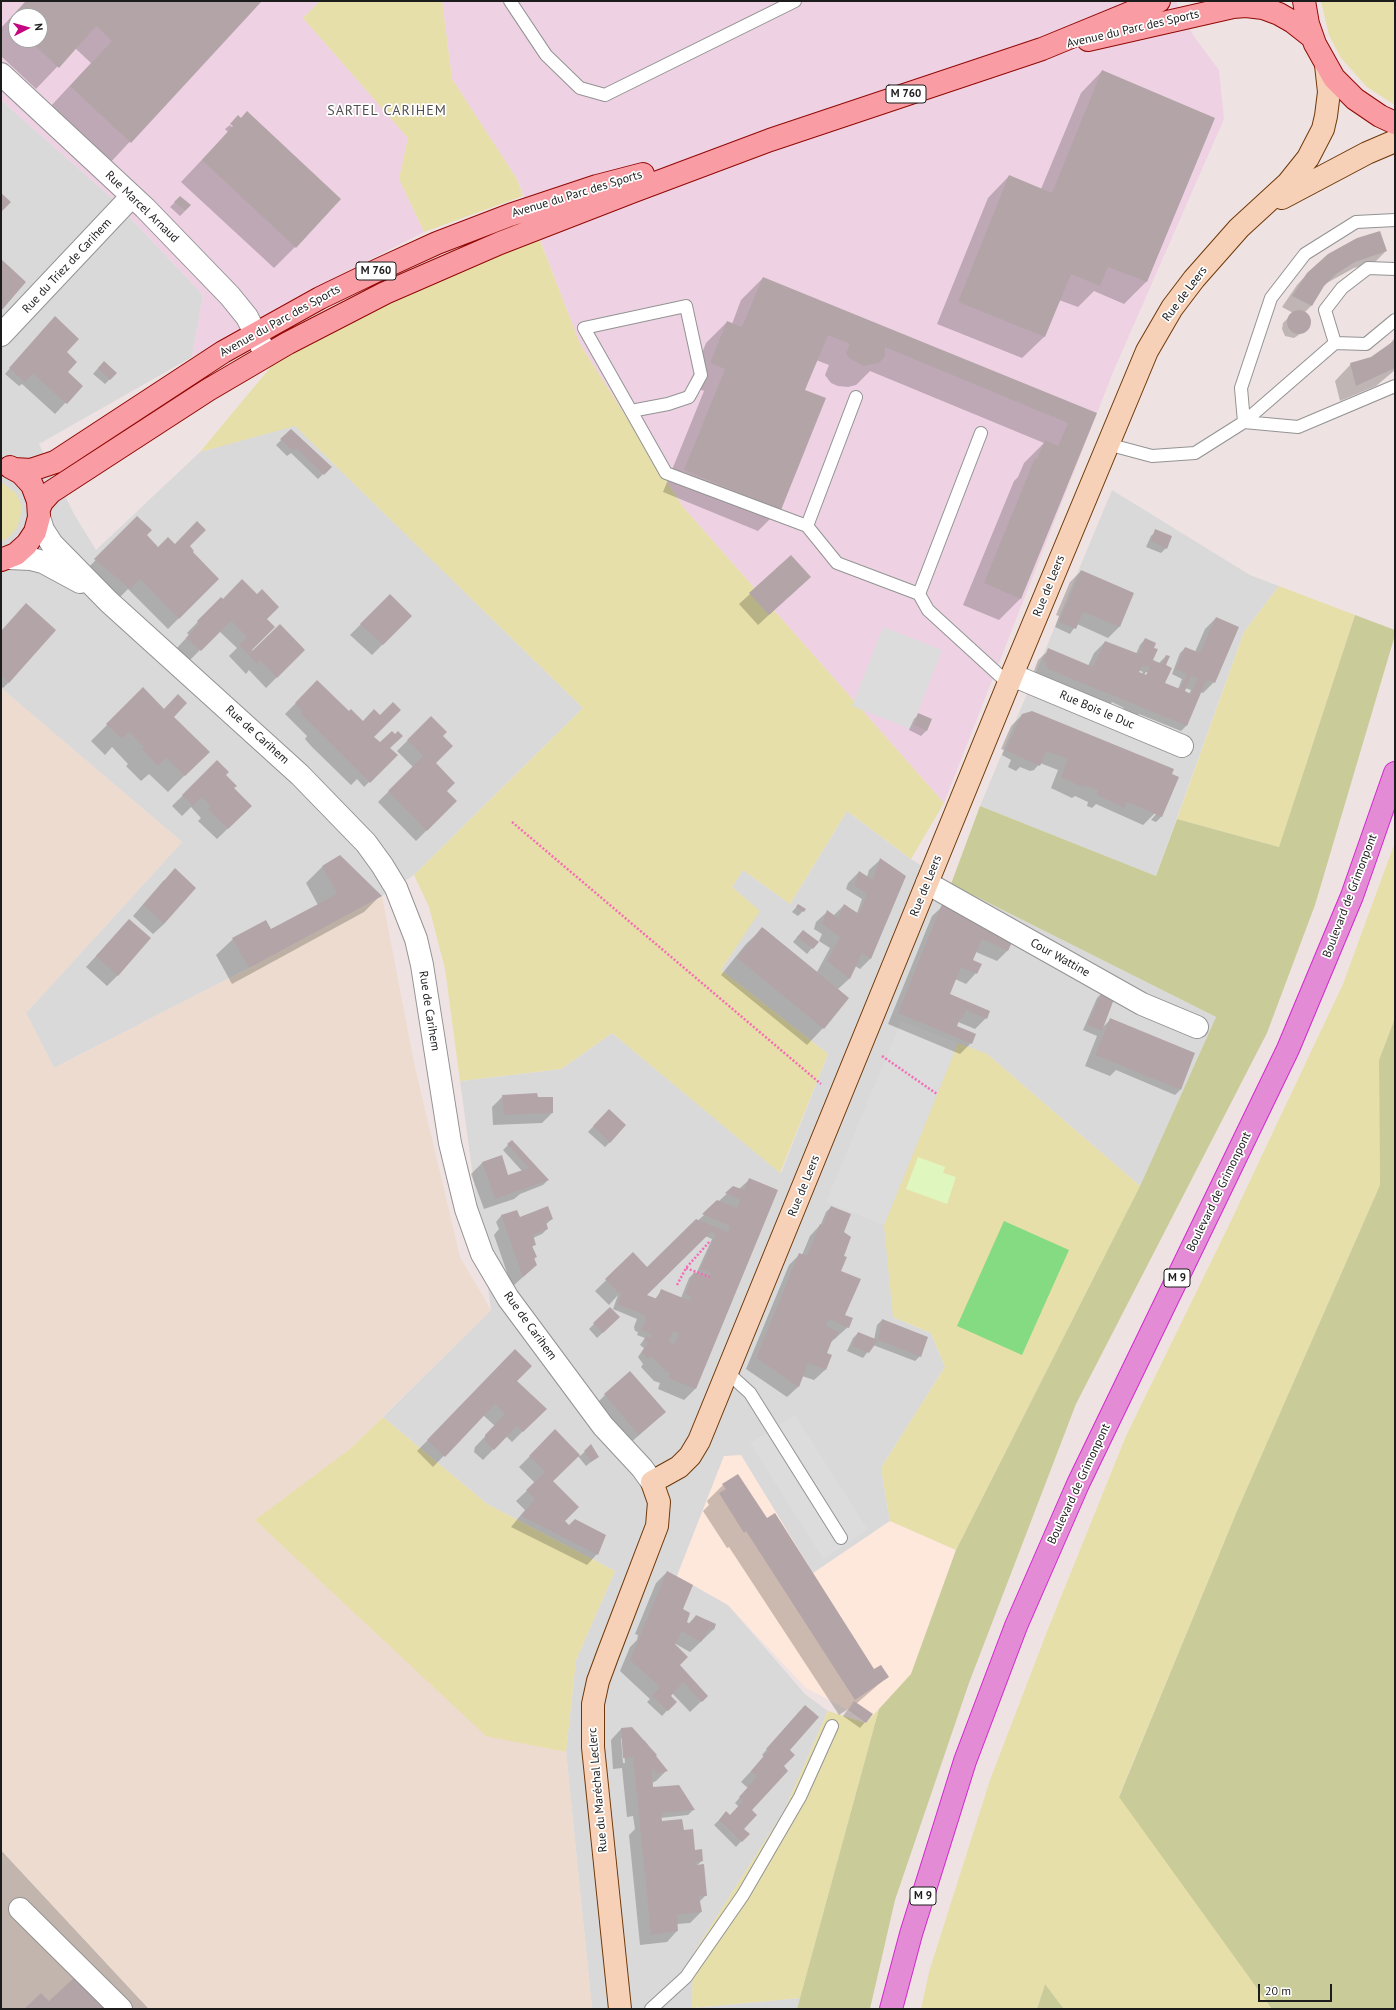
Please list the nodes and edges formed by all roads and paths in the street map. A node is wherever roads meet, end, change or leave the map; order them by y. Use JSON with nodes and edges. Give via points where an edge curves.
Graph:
{"nodes":[{"id":1,"x":510,"y":1,"type":"edge"},
{"id":2,"x":795,"y":1,"type":"edge"},
{"id":3,"x":1159,"y":1,"type":"edge"},
{"id":4,"x":1304,"y":1,"type":"edge"},
{"id":5,"x":1312,"y":37,"type":"junction"},
{"id":6,"x":1042,"y":50,"type":"junction"},
{"id":7,"x":1326,"y":65,"type":"junction"},
{"id":8,"x":1,"y":74,"type":"edge"},
{"id":9,"x":1395,"y":123,"type":"edge"},
{"id":10,"x":770,"y":140,"type":"junction"},
{"id":11,"x":1395,"y":141,"type":"edge"},
{"id":12,"x":132,"y":196,"type":"junction"},
{"id":13,"x":1263,"y":208,"type":"junction"},
{"id":14,"x":1395,"y":220,"type":"edge"},
{"id":15,"x":1395,"y":269,"type":"edge"},
{"id":16,"x":1395,"y":320,"type":"edge"},
{"id":17,"x":256,"y":334,"type":"junction"},
{"id":18,"x":1,"y":335,"type":"edge"},
{"id":19,"x":1335,"y":343,"type":"junction"},
{"id":20,"x":266,"y":355,"type":"junction"},
{"id":21,"x":1395,"y":386,"type":"edge"},
{"id":22,"x":856,"y":397,"type":"dead end"},
{"id":23,"x":631,"y":411,"type":"junction"},
{"id":24,"x":1244,"y":422,"type":"junction"},
{"id":25,"x":981,"y":432,"type":"dead end"},
{"id":26,"x":1107,"y":444,"type":"junction"},
{"id":27,"x":7,"y":466,"type":"edge"},
{"id":28,"x":39,"y":513,"type":"junction"},
{"id":29,"x":807,"y":526,"type":"junction"},
{"id":30,"x":5,"y":559,"type":"edge"},
{"id":31,"x":919,"y":594,"type":"junction"},
{"id":32,"x":108,"y":602,"type":"junction"},
{"id":33,"x":1010,"y":679,"type":"junction"},
{"id":34,"x":1182,"y":746,"type":"dead end"},
{"id":35,"x":1395,"y":773,"type":"edge"},
{"id":36,"x":512,"y":822,"type":"dead end"},
{"id":37,"x":927,"y":883,"type":"junction"},
{"id":38,"x":1197,"y":1027,"type":"dead end"},
{"id":39,"x":856,"y":1057,"type":"junction"},
{"id":40,"x":937,"y":1094,"type":"dead end"},
{"id":41,"x":839,"y":1099,"type":"junction"},
{"id":42,"x":710,"y":1241,"type":"dead end"},
{"id":43,"x":686,"y":1268,"type":"junction"},
{"id":44,"x":710,"y":1277,"type":"dead end"},
{"id":45,"x":677,"y":1285,"type":"dead end"},
{"id":46,"x":727,"y":1372,"type":"junction"},
{"id":47,"x":652,"y":1482,"type":"junction"},
{"id":48,"x":841,"y":1538,"type":"dead end"},
{"id":49,"x":832,"y":1726,"type":"dead end"},
{"id":50,"x":20,"y":1909,"type":"dead end"},
{"id":51,"x":121,"y":2009,"type":"edge"},
{"id":52,"x":620,"y":2009,"type":"edge"},
{"id":53,"x":651,"y":2009,"type":"edge"},
{"id":54,"x":891,"y":2009,"type":"edge"}],
"edges":[{"from":1,"to":2,"type":"lane","via":[[551,61],[580,88],[605,95]]},
{"from":3,"to":6,"type":"main road","name":"Avenue du Parc des Sports","number":"M 760"},
{"from":4,"to":5,"type":"main road"},
{"from":5,"to":6,"type":"main road","name":"Avenue du Parc des Sports","number":"M 760","via":[[1271,11],[1240,6]]},
{"from":5,"to":7,"type":"main road"},
{"from":6,"to":10,"type":"main road","name":"Avenue du Parc des Sports","number":"M 760"},
{"from":7,"to":9,"type":"main road","via":[[1334,78],[1355,99]]},
{"from":7,"to":13,"type":"street","name":"Rue de Leers","via":[[1328,103],[1320,134],[1308,158]]},
{"from":8,"to":12,"type":"street","name":"Rue Marcel Arnaud"},
{"from":10,"to":17,"type":"main road","name":"Avenue du Parc des Sports","number":"M 760","via":[[597,186],[510,215],[437,243],[378,270],[320,298]]},
{"from":10,"to":20,"type":"main road","name":"Avenue du Parc des Sports","number":"M 760","via":[[568,216],[460,260],[384,293]]},
{"from":11,"to":13,"type":"street","name":"Rue de Leers","via":[[1361,156]]},
{"from":12,"to":17,"type":"street","name":"Rue Marcel Arnaud","via":[[230,296],[247,317]]},
{"from":12,"to":18,"type":"street","name":"Rue du Triez de Carihem"},
{"from":13,"to":26,"type":"street","name":"Rue de Leers","via":[[1239,228],[1172,308],[1147,351]]},
{"from":14,"to":24,"type":"lane","via":[[1356,222],[1305,254],[1271,298],[1241,388]]},
{"from":15,"to":19,"type":"lane","via":[[1368,268],[1342,288],[1325,310]]},
{"from":16,"to":19,"type":"lane","via":[[1366,344]]},
{"from":17,"to":20,"type":"street","name":"Rue Marcel Arnaud"},
{"from":17,"to":27,"type":"main road","name":"Avenue du Parc des Sports","number":"M 760","via":[[174,382],[55,462],[31,470]]},
{"from":19,"to":24,"type":"lane"},
{"from":20,"to":28,"type":"main road","name":"Avenue du Parc des Sports","number":"M 760","via":[[60,486],[46,497]]},
{"from":21,"to":24,"type":"lane","via":[[1298,427]]},
{"from":22,"to":29,"type":"lane"},
{"from":23,"to":23,"type":"lane","via":[[584,328],[686,306],[701,375],[689,397]]},
{"from":23,"to":29,"type":"lane","via":[[666,473]]},
{"from":24,"to":26,"type":"lane","via":[[1195,453],[1152,456]]},
{"from":25,"to":31,"type":"lane"},
{"from":26,"to":33,"type":"street","name":"Rue de Leers"},
{"from":27,"to":28,"type":"main road","via":[[21,473],[32,486]]},
{"from":28,"to":30,"type":"main road","name":"Avenue du Parc des Sports","via":[[35,532],[28,544]]},
{"from":28,"to":32,"type":"street","name":"Rue de Carihem","via":[[43,530],[52,544]]},
{"from":29,"to":31,"type":"lane","via":[[837,563]]},
{"from":30,"to":32,"type":"street","name":"Rue de Carihem","via":[[31,559],[43,562],[60,570]]},
{"from":31,"to":33,"type":"lane","via":[[928,610]]},
{"from":32,"to":47,"type":"street","name":"Rue de Carihem","via":[[300,775],[366,843],[382,865],[396,888],[416,939],[450,1143],[466,1209],[482,1254],[512,1304],[603,1426]]},
{"from":33,"to":34,"type":"street","name":"Rue Bois le Duc"},
{"from":33,"to":37,"type":"street","name":"Rue de Leers"},
{"from":35,"to":54,"type":"highway","name":"Boulevard de Grimonpont","number":"M 9","via":[[1352,896],[1306,1009],[1067,1509],[994,1680],[958,1783],[911,1934]]},
{"from":36,"to":41,"type":"path"},
{"from":37,"to":38,"type":"street","name":"Cour Wattine","via":[[1142,1004]]},
{"from":37,"to":39,"type":"street","name":"Rue de Leers"},
{"from":39,"to":40,"type":"path","via":[[880,1055]]},
{"from":39,"to":41,"type":"street","name":"Rue de Leers"},
{"from":41,"to":46,"type":"street","name":"Rue de Leers"},
{"from":42,"to":43,"type":"path"},
{"from":43,"to":44,"type":"path"},
{"from":43,"to":45,"type":"path"},
{"from":46,"to":47,"type":"street","name":"Rue de Leers","via":[[695,1450],[679,1467]]},
{"from":46,"to":48,"type":"lane","via":[[750,1393]]},
{"from":47,"to":52,"type":"street","name":"Rue du Maréchal Leclerc","via":[[658,1495],[659,1517],[655,1534],[598,1681],[593,1704],[592,1725]]},
{"from":49,"to":53,"type":"lane","via":[[800,1797],[743,1895],[686,1978]]},
{"from":50,"to":51,"type":"street"}]}
